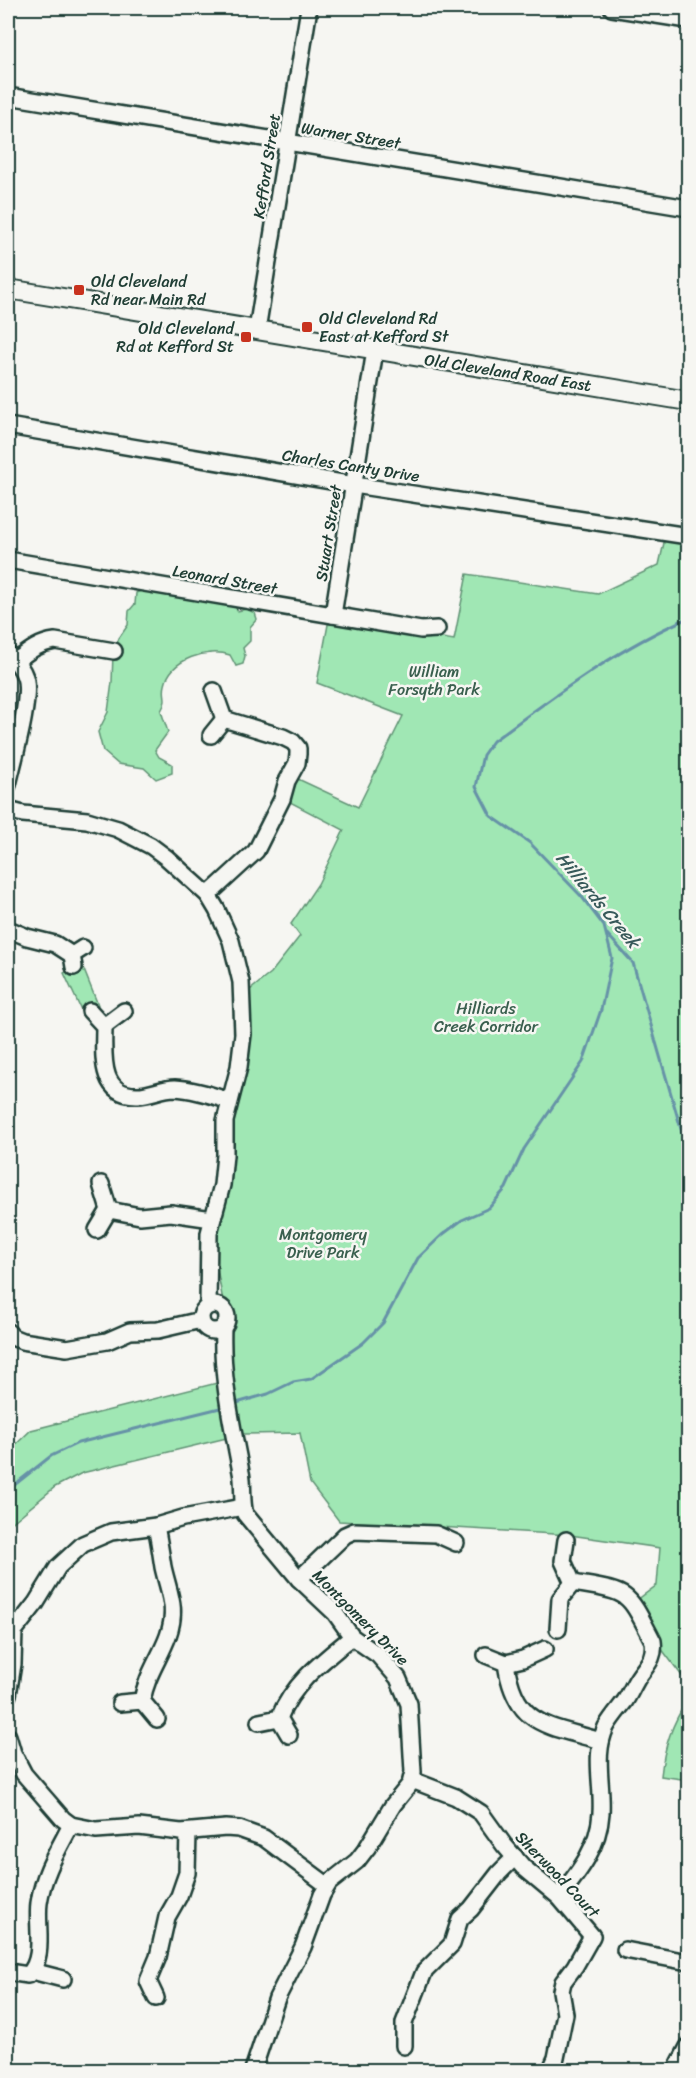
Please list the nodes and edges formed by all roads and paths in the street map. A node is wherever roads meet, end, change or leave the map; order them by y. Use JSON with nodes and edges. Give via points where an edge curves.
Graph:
{"nodes":[{"id":1,"x":309,"y":8,"type":"edge"},
{"id":2,"x":612,"y":8,"type":"edge"},
{"id":3,"x":688,"y":20,"type":"edge"},
{"id":4,"x":8,"y":96,"type":"edge"},
{"id":5,"x":288,"y":143,"type":"junction"},
{"id":6,"x":688,"y":208,"type":"edge"},
{"id":7,"x":8,"y":289,"type":"edge"},
{"id":8,"x":257,"y":330,"type":"junction"},
{"id":9,"x":375,"y":350,"type":"junction"},
{"id":10,"x":688,"y":400,"type":"edge"},
{"id":11,"x":8,"y":426,"type":"edge"},
{"id":12,"x":354,"y":485,"type":"junction"},
{"id":13,"x":688,"y":536,"type":"edge"},
{"id":14,"x":8,"y":560,"type":"edge"},
{"id":15,"x":333,"y":615,"type":"junction"},
{"id":16,"x":437,"y":630,"type":"dead end"},
{"id":17,"x":114,"y":651,"type":"dead end"},
{"id":18,"x":12,"y":658,"type":"edge"},
{"id":19,"x":214,"y":691,"type":"dead end"},
{"id":20,"x":224,"y":719,"type":"junction"},
{"id":21,"x":211,"y":735,"type":"dead end"},
{"id":22,"x":8,"y":785,"type":"edge"},
{"id":23,"x":8,"y":810,"type":"edge"},
{"id":24,"x":207,"y":895,"type":"junction"},
{"id":25,"x":8,"y":929,"type":"edge"},
{"id":26,"x":76,"y":957,"type":"dead end"},
{"id":27,"x":90,"y":1011,"type":"dead end"},
{"id":28,"x":124,"y":1011,"type":"dead end"},
{"id":29,"x":104,"y":1026,"type":"junction"},
{"id":30,"x":229,"y":1101,"type":"junction"},
{"id":31,"x":101,"y":1184,"type":"dead end"},
{"id":32,"x":109,"y":1210,"type":"junction"},
{"id":33,"x":212,"y":1219,"type":"junction"},
{"id":34,"x":97,"y":1230,"type":"dead end"},
{"id":35,"x":212,"y":1318,"type":"junction"},
{"id":36,"x":9,"y":1337,"type":"edge"},
{"id":37,"x":243,"y":1507,"type":"junction"},
{"id":38,"x":156,"y":1526,"type":"junction"},
{"id":39,"x":566,"y":1540,"type":"dead end"},
{"id":40,"x":456,"y":1543,"type":"dead end"},
{"id":41,"x":298,"y":1579,"type":"junction"},
{"id":42,"x":573,"y":1583,"type":"junction"},
{"id":43,"x":558,"y":1629,"type":"dead end"},
{"id":44,"x":11,"y":1630,"type":"edge"},
{"id":45,"x":352,"y":1637,"type":"junction"},
{"id":46,"x":545,"y":1648,"type":"dead end"},
{"id":47,"x":486,"y":1655,"type":"dead end"},
{"id":48,"x":506,"y":1663,"type":"junction"},
{"id":49,"x":8,"y":1695,"type":"edge"},
{"id":50,"x":142,"y":1701,"type":"junction"},
{"id":51,"x":120,"y":1703,"type":"dead end"},
{"id":52,"x":279,"y":1718,"type":"junction"},
{"id":53,"x":157,"y":1719,"type":"dead end"},
{"id":54,"x":259,"y":1722,"type":"dead end"},
{"id":55,"x":289,"y":1735,"type":"dead end"},
{"id":56,"x":8,"y":1737,"type":"edge"},
{"id":57,"x":601,"y":1742,"type":"junction"},
{"id":58,"x":412,"y":1780,"type":"junction"},
{"id":59,"x":71,"y":1825,"type":"junction"},
{"id":60,"x":188,"y":1832,"type":"junction"},
{"id":61,"x":515,"y":1857,"type":"junction"},
{"id":62,"x":327,"y":1885,"type":"junction"},
{"id":63,"x":559,"y":1897,"type":"junction"},
{"id":64,"x":625,"y":1950,"type":"dead end"},
{"id":65,"x":688,"y":1962,"type":"edge"},
{"id":66,"x":32,"y":1971,"type":"junction"},
{"id":67,"x":8,"y":1972,"type":"edge"},
{"id":68,"x":63,"y":1979,"type":"dead end"},
{"id":69,"x":156,"y":1998,"type":"dead end"},
{"id":70,"x":404,"y":2046,"type":"dead end"},
{"id":71,"x":257,"y":2066,"type":"edge"},
{"id":72,"x":551,"y":2069,"type":"dead end"}],
"edges":[{"from":1,"to":5,"type":"street","name":"Kefford Street"},
{"from":2,"to":3,"type":"street"},
{"from":4,"to":5,"type":"street","name":"Warner Street"},
{"from":5,"to":6,"type":"street","name":"Warner Street"},
{"from":5,"to":8,"type":"street","name":"Kefford Street"},
{"from":7,"to":8,"type":"main road","name":"Old Cleveland Road East"},
{"from":8,"to":9,"type":"main road","name":"Old Cleveland Road East"},
{"from":9,"to":10,"type":"main road","name":"Old Cleveland Road East"},
{"from":9,"to":12,"type":"street","name":"Stuart Street"},
{"from":11,"to":12,"type":"street","name":"Charles Canty Drive"},
{"from":12,"to":13,"type":"street","name":"Charles Canty Drive"},
{"from":12,"to":15,"type":"street","name":"Stuart Street"},
{"from":14,"to":15,"type":"street","name":"Leonard Street"},
{"from":15,"to":16,"type":"street","name":"Leonard Street"},
{"from":17,"to":18,"type":"street","via":[[55,641]]},
{"from":18,"to":22,"type":"street","via":[[27,687]]},
{"from":19,"to":20,"type":"street"},
{"from":20,"to":21,"type":"street"},
{"from":20,"to":24,"type":"street","via":[[283,736],[293,742],[298,754],[282,799],[256,851]]},
{"from":23,"to":24,"type":"street","name":"Montgomery Drive","via":[[87,820],[118,829],[159,852]]},
{"from":24,"to":30,"type":"street","name":"Montgomery Drive","via":[[231,941],[242,982],[243,1034]]},
{"from":25,"to":26,"type":"street","via":[[55,944]]},
{"from":27,"to":29,"type":"street"},
{"from":28,"to":29,"type":"street"},
{"from":29,"to":30,"type":"street","via":[[106,1074],[118,1090],[140,1095],[185,1089]]},
{"from":30,"to":33,"type":"street","name":"Montgomery Drive","via":[[222,1185]]},
{"from":31,"to":32,"type":"street"},
{"from":32,"to":33,"type":"street","via":[[140,1216],[171,1213]]},
{"from":32,"to":34,"type":"street"},
{"from":33,"to":35,"type":"street","name":"Montgomery Drive"},
{"from":35,"to":36,"type":"street","via":[[158,1330],[130,1331],[80,1347],[53,1347]]},
{"from":35,"to":37,"type":"street","name":"Montgomery Drive","via":[[222,1354],[243,1480]]},
{"from":37,"to":38,"type":"street"},
{"from":37,"to":41,"type":"street","name":"Montgomery Drive","via":[[257,1531]]},
{"from":38,"to":44,"type":"street","via":[[111,1532],[83,1544],[58,1567],[36,1603]]},
{"from":38,"to":50,"type":"street","via":[[173,1610],[168,1635],[148,1676]]},
{"from":39,"to":42,"type":"street","via":[[563,1561]]},
{"from":40,"to":41,"type":"street","via":[[436,1534],[354,1531]]},
{"from":41,"to":45,"type":"street","name":"Montgomery Drive","via":[[335,1613]]},
{"from":42,"to":43,"type":"street","via":[[560,1599]]},
{"from":42,"to":57,"type":"street","via":[[625,1595],[653,1641],[650,1663],[606,1726]]},
{"from":44,"to":49,"type":"street","via":[[13,1664]]},
{"from":45,"to":52,"type":"street","via":[[298,1684]]},
{"from":45,"to":58,"type":"street","name":"Montgomery Drive","via":[[389,1666],[404,1690],[410,1716]]},
{"from":46,"to":48,"type":"street"},
{"from":47,"to":48,"type":"street"},
{"from":48,"to":57,"type":"street","via":[[508,1681],[524,1710],[534,1719],[556,1730]]},
{"from":50,"to":51,"type":"street"},
{"from":50,"to":53,"type":"street"},
{"from":52,"to":54,"type":"street"},
{"from":52,"to":55,"type":"street"},
{"from":56,"to":59,"type":"street","via":[[24,1774]]},
{"from":57,"to":63,"type":"street","via":[[600,1828],[586,1860]]},
{"from":58,"to":61,"type":"street","name":"Sherwood Court","via":[[469,1804],[490,1823]]},
{"from":58,"to":62,"type":"street","via":[[357,1861]]},
{"from":59,"to":60,"type":"street","via":[[96,1830],[140,1827]]},
{"from":59,"to":66,"type":"street","via":[[41,1892],[39,1945]]},
{"from":60,"to":62,"type":"street","via":[[226,1828],[252,1832]]},
{"from":60,"to":69,"type":"street","via":[[187,1873],[167,1917],[158,1957],[141,1980]]},
{"from":61,"to":63,"type":"street","name":"Sherwood Court"},
{"from":61,"to":70,"type":"street","via":[[460,1919],[452,1944],[424,1972],[404,2023]]},
{"from":62,"to":71,"type":"street","via":[[277,1998]]},
{"from":63,"to":72,"type":"street","name":"Sherwood Court","via":[[592,1936],[563,1982],[565,2014]]},
{"from":64,"to":65,"type":"street"},
{"from":66,"to":67,"type":"street","via":[[28,1975]]},
{"from":66,"to":68,"type":"street"}]}
